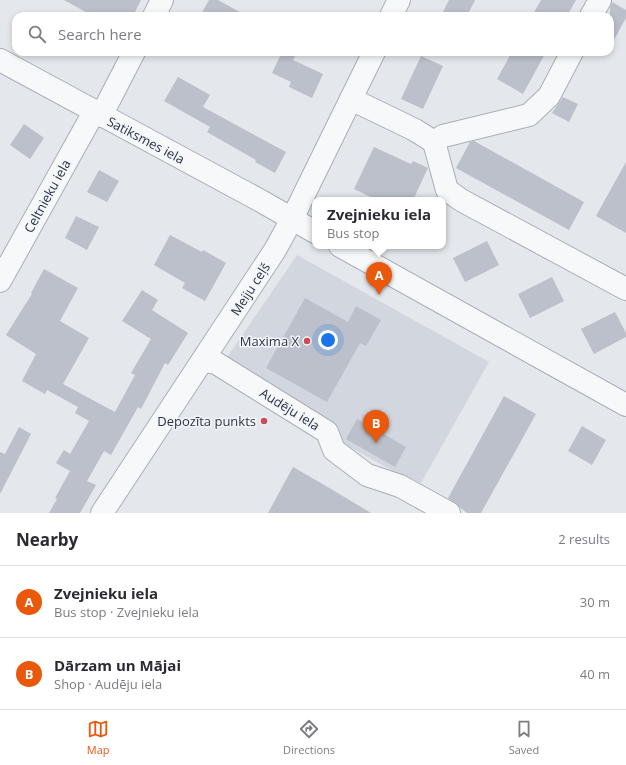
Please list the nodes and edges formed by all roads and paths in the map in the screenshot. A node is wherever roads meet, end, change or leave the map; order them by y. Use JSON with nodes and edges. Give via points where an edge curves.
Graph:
{"nodes":[{"id":1,"x":162,"y":0,"type":"edge"},
{"id":2,"x":399,"y":0,"type":"edge"},
{"id":3,"x":600,"y":0,"type":"edge"},
{"id":4,"x":156,"y":12,"type":"edge"},
{"id":5,"x":393,"y":12,"type":"edge"},
{"id":6,"x":593,"y":12,"type":"edge"},
{"id":7,"x":132,"y":56,"type":"edge"},
{"id":8,"x":372,"y":56,"type":"edge"},
{"id":9,"x":570,"y":56,"type":"edge"},
{"id":10,"x":0,"y":60,"type":"edge"},
{"id":11,"x":351,"y":99,"type":"junction"},
{"id":12,"x":97,"y":114,"type":"junction"},
{"id":13,"x":434,"y":142,"type":"junction"},
{"id":14,"x":292,"y":219,"type":"junction"},
{"id":15,"x":312,"y":230,"type":"edge"},
{"id":16,"x":345,"y":249,"type":"edge"},
{"id":17,"x":0,"y":280,"type":"edge"},
{"id":18,"x":625,"y":287,"type":"edge"},
{"id":19,"x":204,"y":361,"type":"junction"},
{"id":20,"x":626,"y":405,"type":"edge"},
{"id":21,"x":102,"y":513,"type":"edge"},
{"id":22,"x":449,"y":513,"type":"edge"}],
"edges":[{"from":1,"to":4,"type":"street"},
{"from":2,"to":5,"type":"street"},
{"from":3,"to":6,"type":"street"},
{"from":7,"to":12,"type":"street","name":"Celtnieku iela"},
{"from":8,"to":11,"type":"street","name":"Meiju ceļš"},
{"from":9,"to":13,"type":"street","via":[[549,96],[529,115],[443,136]]},
{"from":10,"to":12,"type":"street","name":"Satiksmes iela"},
{"from":11,"to":13,"type":"street"},
{"from":11,"to":14,"type":"street","name":"Meiju ceļš"},
{"from":12,"to":14,"type":"street","name":"Satiksmes iela"},
{"from":12,"to":17,"type":"street","name":"Celtnieku iela"},
{"from":13,"to":18,"type":"street","via":[[447,190],[461,200]]},
{"from":14,"to":15,"type":"street","name":"Satiksmes iela"},
{"from":14,"to":19,"type":"street","name":"Meiju ceļš"},
{"from":16,"to":20,"type":"street"},
{"from":19,"to":21,"type":"street","name":"Meiju ceļš"},
{"from":19,"to":22,"type":"street","name":"Audēju iela","via":[[221,366],[327,432],[334,450],[367,475],[400,486]]}]}
